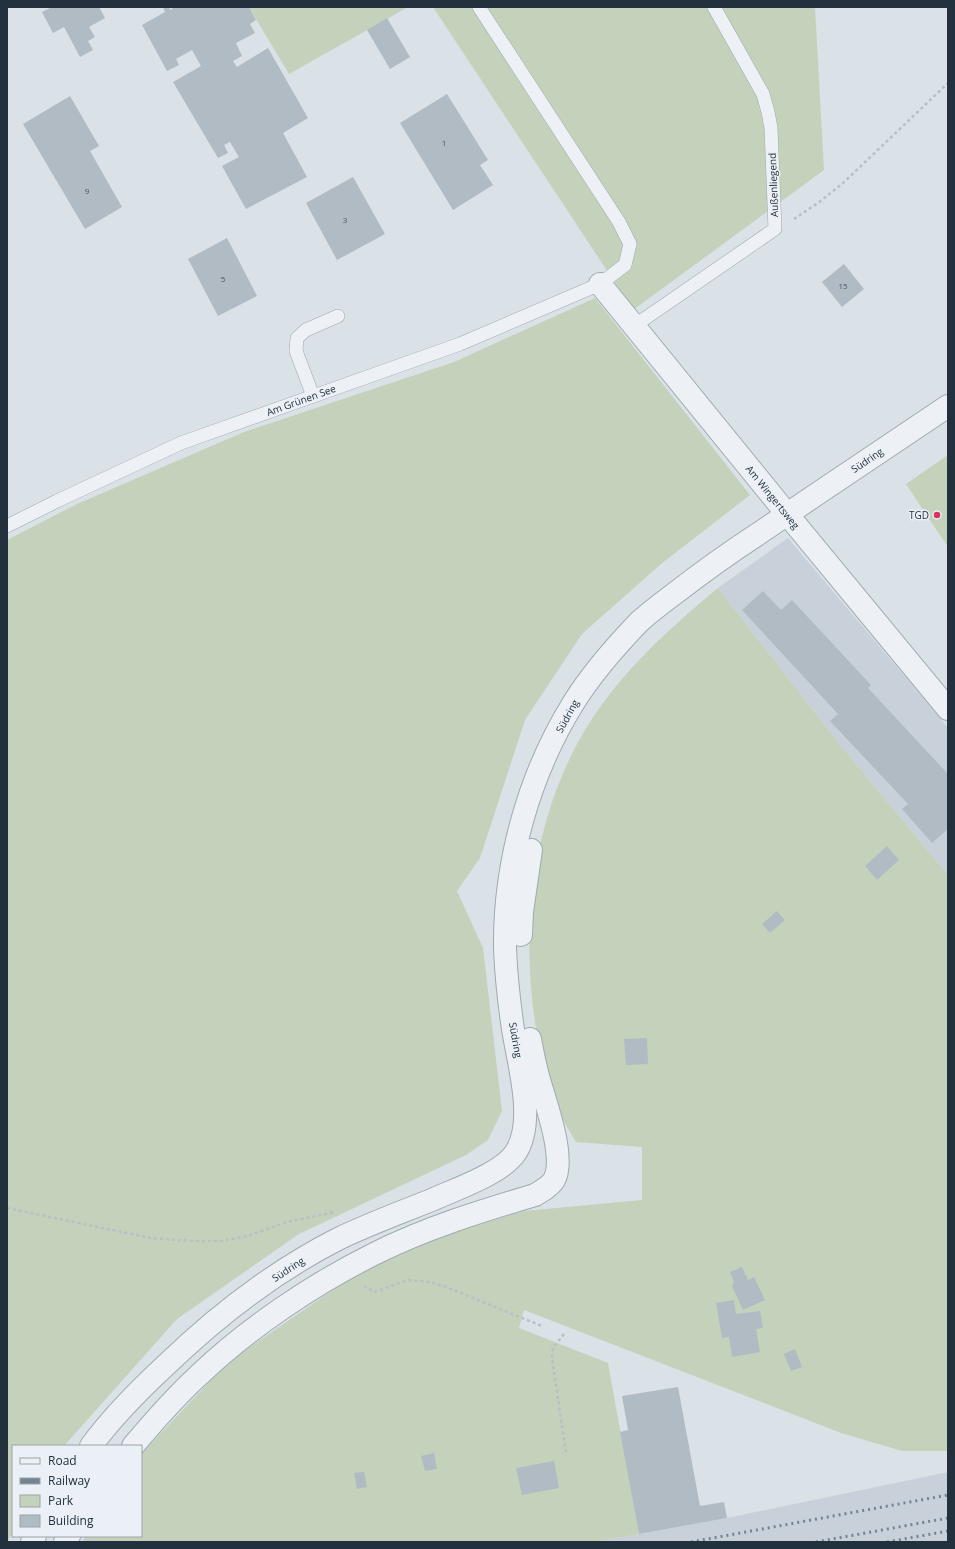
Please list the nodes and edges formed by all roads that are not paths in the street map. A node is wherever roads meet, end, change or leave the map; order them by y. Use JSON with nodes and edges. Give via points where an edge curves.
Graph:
{"nodes":[{"id":1,"x":479,"y":7,"type":"edge"},
{"id":2,"x":714,"y":7,"type":"edge"},
{"id":3,"x":600,"y":284,"type":"junction"},
{"id":4,"x":338,"y":316,"type":"dead end"},
{"id":5,"x":634,"y":326,"type":"junction"},
{"id":6,"x":313,"y":396,"type":"junction"},
{"id":7,"x":948,"y":406,"type":"edge"},
{"id":8,"x":786,"y":514,"type":"junction"},
{"id":9,"x":7,"y":526,"type":"edge"},
{"id":10,"x":948,"y":709,"type":"edge"},
{"id":11,"x":92,"y":1445,"type":"edge"},
{"id":12,"x":134,"y":1445,"type":"edge"}],
"edges":[{"from":1,"to":3,"type":"lane","name":"Am Grünen See","via":[[619,222],[630,244],[625,265]]},
{"from":2,"to":5,"type":"lane","name":"Außenliegend","via":[[763,94],[768,112],[771,128],[775,229]]},
{"from":3,"to":5,"type":"street","name":"Am Wingertsweg"},
{"from":3,"to":6,"type":"lane","name":"Am Grünen See","via":[[460,344]]},
{"from":4,"to":6,"type":"lane","via":[[306,330],[297,338],[296,351]]},
{"from":5,"to":8,"type":"street","name":"Am Wingertsweg"},
{"from":6,"to":9,"type":"lane","name":"Am Grünen See","via":[[181,443]]},
{"from":7,"to":8,"type":"street","name":"Südring"},
{"from":8,"to":10,"type":"street","name":"Am Wingertsweg"},
{"from":8,"to":11,"type":"street","name":"Südring","via":[[709,567],[643,619],[614,649],[574,701],[539,772],[516,846],[506,911],[505,950],[510,1008],[524,1091],[524,1125],[515,1154],[492,1172],[468,1184],[339,1239],[296,1263],[195,1337],[147,1382],[106,1425]]},
{"from":8,"to":12,"type":"street","name":"Südring","via":[[688,595],[651,629],[614,671],[585,709],[570,734],[542,804],[527,870],[520,945],[530,1042],[558,1154],[558,1170],[554,1181],[535,1195],[467,1216],[400,1242],[326,1280],[262,1323],[221,1355],[162,1412]]}]}
